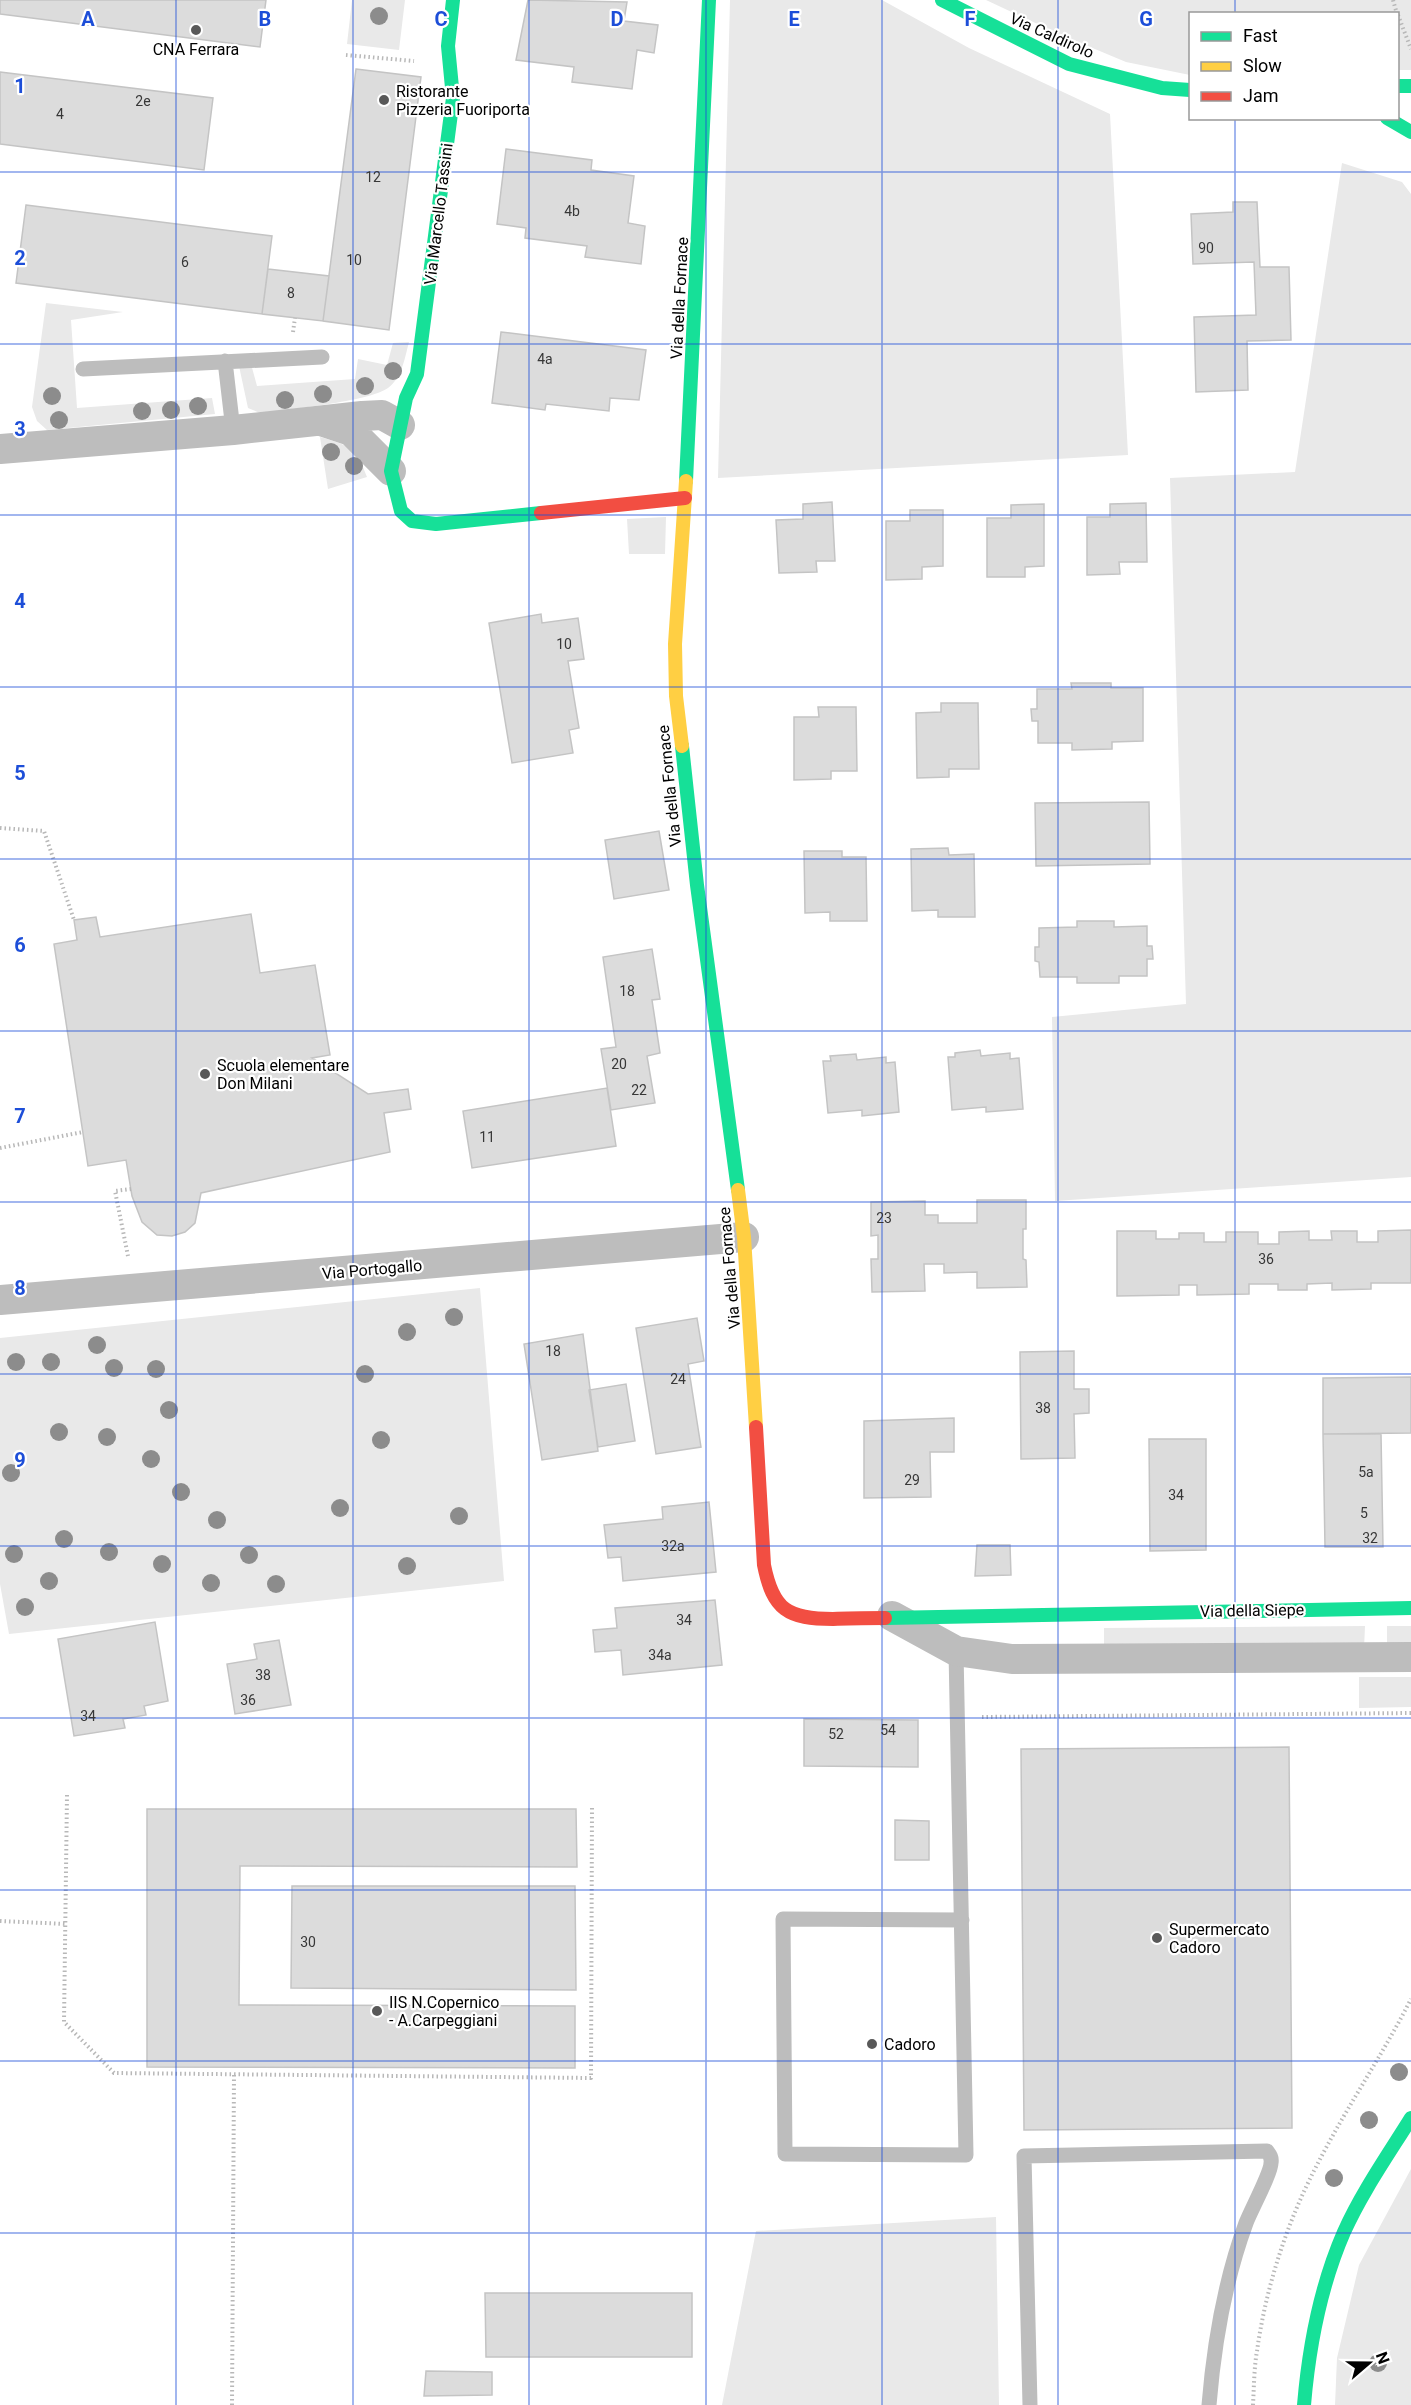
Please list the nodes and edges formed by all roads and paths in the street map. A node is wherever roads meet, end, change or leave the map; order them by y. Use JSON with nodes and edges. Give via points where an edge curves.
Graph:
{"nodes":[{"id":1,"x":453,"y":0,"type":"edge"},
{"id":2,"x":709,"y":0,"type":"edge"},
{"id":3,"x":942,"y":0,"type":"edge"},
{"id":4,"x":1399,"y":19,"type":"edge"},
{"id":5,"x":1411,"y":50,"type":"edge"},
{"id":6,"x":346,"y":55,"type":"dead end"},
{"id":7,"x":449,"y":65,"type":"junction"},
{"id":8,"x":1189,"y":90,"type":"edge"},
{"id":9,"x":1390,"y":120,"type":"edge"},
{"id":10,"x":1411,"y":132,"type":"edge"},
{"id":11,"x":322,"y":357,"type":"dead end"},
{"id":12,"x":225,"y":361,"type":"junction"},
{"id":13,"x":83,"y":369,"type":"dead end"},
{"id":14,"x":321,"y":421,"type":"junction"},
{"id":15,"x":400,"y":425,"type":"junction"},
{"id":16,"x":233,"y":430,"type":"junction"},
{"id":17,"x":0,"y":449,"type":"edge"},
{"id":18,"x":391,"y":471,"type":"junction"},
{"id":19,"x":685,"y":498,"type":"junction"},
{"id":20,"x":0,"y":828,"type":"edge"},
{"id":21,"x":74,"y":920,"type":"dead end"},
{"id":22,"x":83,"y":1132,"type":"dead end"},
{"id":23,"x":0,"y":1148,"type":"edge"},
{"id":24,"x":131,"y":1189,"type":"dead end"},
{"id":25,"x":744,"y":1237,"type":"junction"},
{"id":26,"x":135,"y":1289,"type":"junction"},
{"id":27,"x":0,"y":1300,"type":"edge"},
{"id":28,"x":764,"y":1565,"type":"joint"},
{"id":29,"x":1411,"y":1608,"type":"edge"},
{"id":30,"x":1092,"y":1612,"type":"junction"},
{"id":31,"x":1012,"y":1614,"type":"junction"},
{"id":32,"x":892,"y":1616,"type":"junction"},
{"id":33,"x":956,"y":1651,"type":"junction"},
{"id":34,"x":1411,"y":1657,"type":"edge"},
{"id":35,"x":1093,"y":1658,"type":"junction"},
{"id":36,"x":1012,"y":1659,"type":"junction"},
{"id":37,"x":1411,"y":1713,"type":"edge"},
{"id":38,"x":958,"y":1717,"type":"junction"},
{"id":39,"x":67,"y":1795,"type":"dead end"},
{"id":40,"x":592,"y":1806,"type":"dead end"},
{"id":41,"x":962,"y":1920,"type":"junction"},
{"id":42,"x":0,"y":1921,"type":"edge"},
{"id":43,"x":66,"y":1924,"type":"junction"},
{"id":44,"x":1411,"y":1999,"type":"edge"},
{"id":45,"x":234,"y":2074,"type":"junction"},
{"id":46,"x":1411,"y":2118,"type":"edge"},
{"id":47,"x":232,"y":2405,"type":"edge"},
{"id":48,"x":1030,"y":2405,"type":"edge"},
{"id":49,"x":1209,"y":2405,"type":"edge"},
{"id":50,"x":1252,"y":2405,"type":"edge"},
{"id":51,"x":1304,"y":2405,"type":"edge"}],
"edges":[{"from":1,"to":7,"type":"street","name":"Via Marcello Tassini"},
{"from":2,"to":19,"type":"street","name":"Via della Fornace"},
{"from":3,"to":8,"type":"street","name":"Via Caldirolo","via":[[1069,64],[1162,88]]},
{"from":4,"to":5,"type":"path"},
{"from":6,"to":7,"type":"path"},
{"from":7,"to":15,"type":"street","name":"Via Marcello Tassini","via":[[453,98],[417,374]]},
{"from":9,"to":10,"type":"street"},
{"from":11,"to":12,"type":"lane"},
{"from":12,"to":13,"type":"lane"},
{"from":12,"to":16,"type":"lane"},
{"from":14,"to":15,"type":"street","via":[[382,415]]},
{"from":14,"to":16,"type":"street"},
{"from":14,"to":18,"type":"street","via":[[351,431]]},
{"from":15,"to":18,"type":"street","name":"Via Marcello Tassini"},
{"from":16,"to":17,"type":"street"},
{"from":18,"to":19,"type":"street","name":"Via Marcello Tassini","via":[[401,511],[412,521],[436,524]]},
{"from":19,"to":25,"type":"street","name":"Via della Fornace","via":[[675,644],[679,730]]},
{"from":20,"to":21,"type":"path","via":[[44,831]]},
{"from":22,"to":23,"type":"path"},
{"from":24,"to":26,"type":"path","via":[[115,1191]]},
{"from":25,"to":26,"type":"street","name":"Via Portogallo"},
{"from":25,"to":28,"type":"street","name":"Via della Fornace"},
{"from":26,"to":27,"type":"street","name":"Via Portogallo"},
{"from":28,"to":32,"type":"street","name":"Via della Siepe","via":[[776,1603],[790,1613],[806,1619]]},
{"from":29,"to":30,"type":"street","name":"Via della Siepe"},
{"from":30,"to":31,"type":"street","name":"Via della Siepe"},
{"from":30,"to":35,"type":"street"},
{"from":31,"to":32,"type":"street","name":"Via della Siepe"},
{"from":31,"to":36,"type":"street"},
{"from":32,"to":33,"type":"street"},
{"from":33,"to":36,"type":"street"},
{"from":33,"to":38,"type":"lane"},
{"from":34,"to":35,"type":"street"},
{"from":35,"to":36,"type":"street"},
{"from":37,"to":38,"type":"path"},
{"from":38,"to":41,"type":"lane"},
{"from":39,"to":43,"type":"path"},
{"from":40,"to":45,"type":"path","via":[[591,2078]]},
{"from":41,"to":41,"type":"lane","via":[[966,2155],[785,2154],[783,1919]]},
{"from":42,"to":43,"type":"path"},
{"from":43,"to":45,"type":"path","via":[[63,2022],[114,2073]]},
{"from":44,"to":50,"type":"path","via":[[1316,2165],[1291,2222],[1269,2292],[1257,2350]]},
{"from":45,"to":47,"type":"path"},
{"from":46,"to":51,"type":"street","via":[[1364,2195],[1332,2265],[1311,2338]]},
{"from":48,"to":49,"type":"lane","via":[[1024,2156],[1267,2151],[1271,2168],[1232,2268]]}]}
